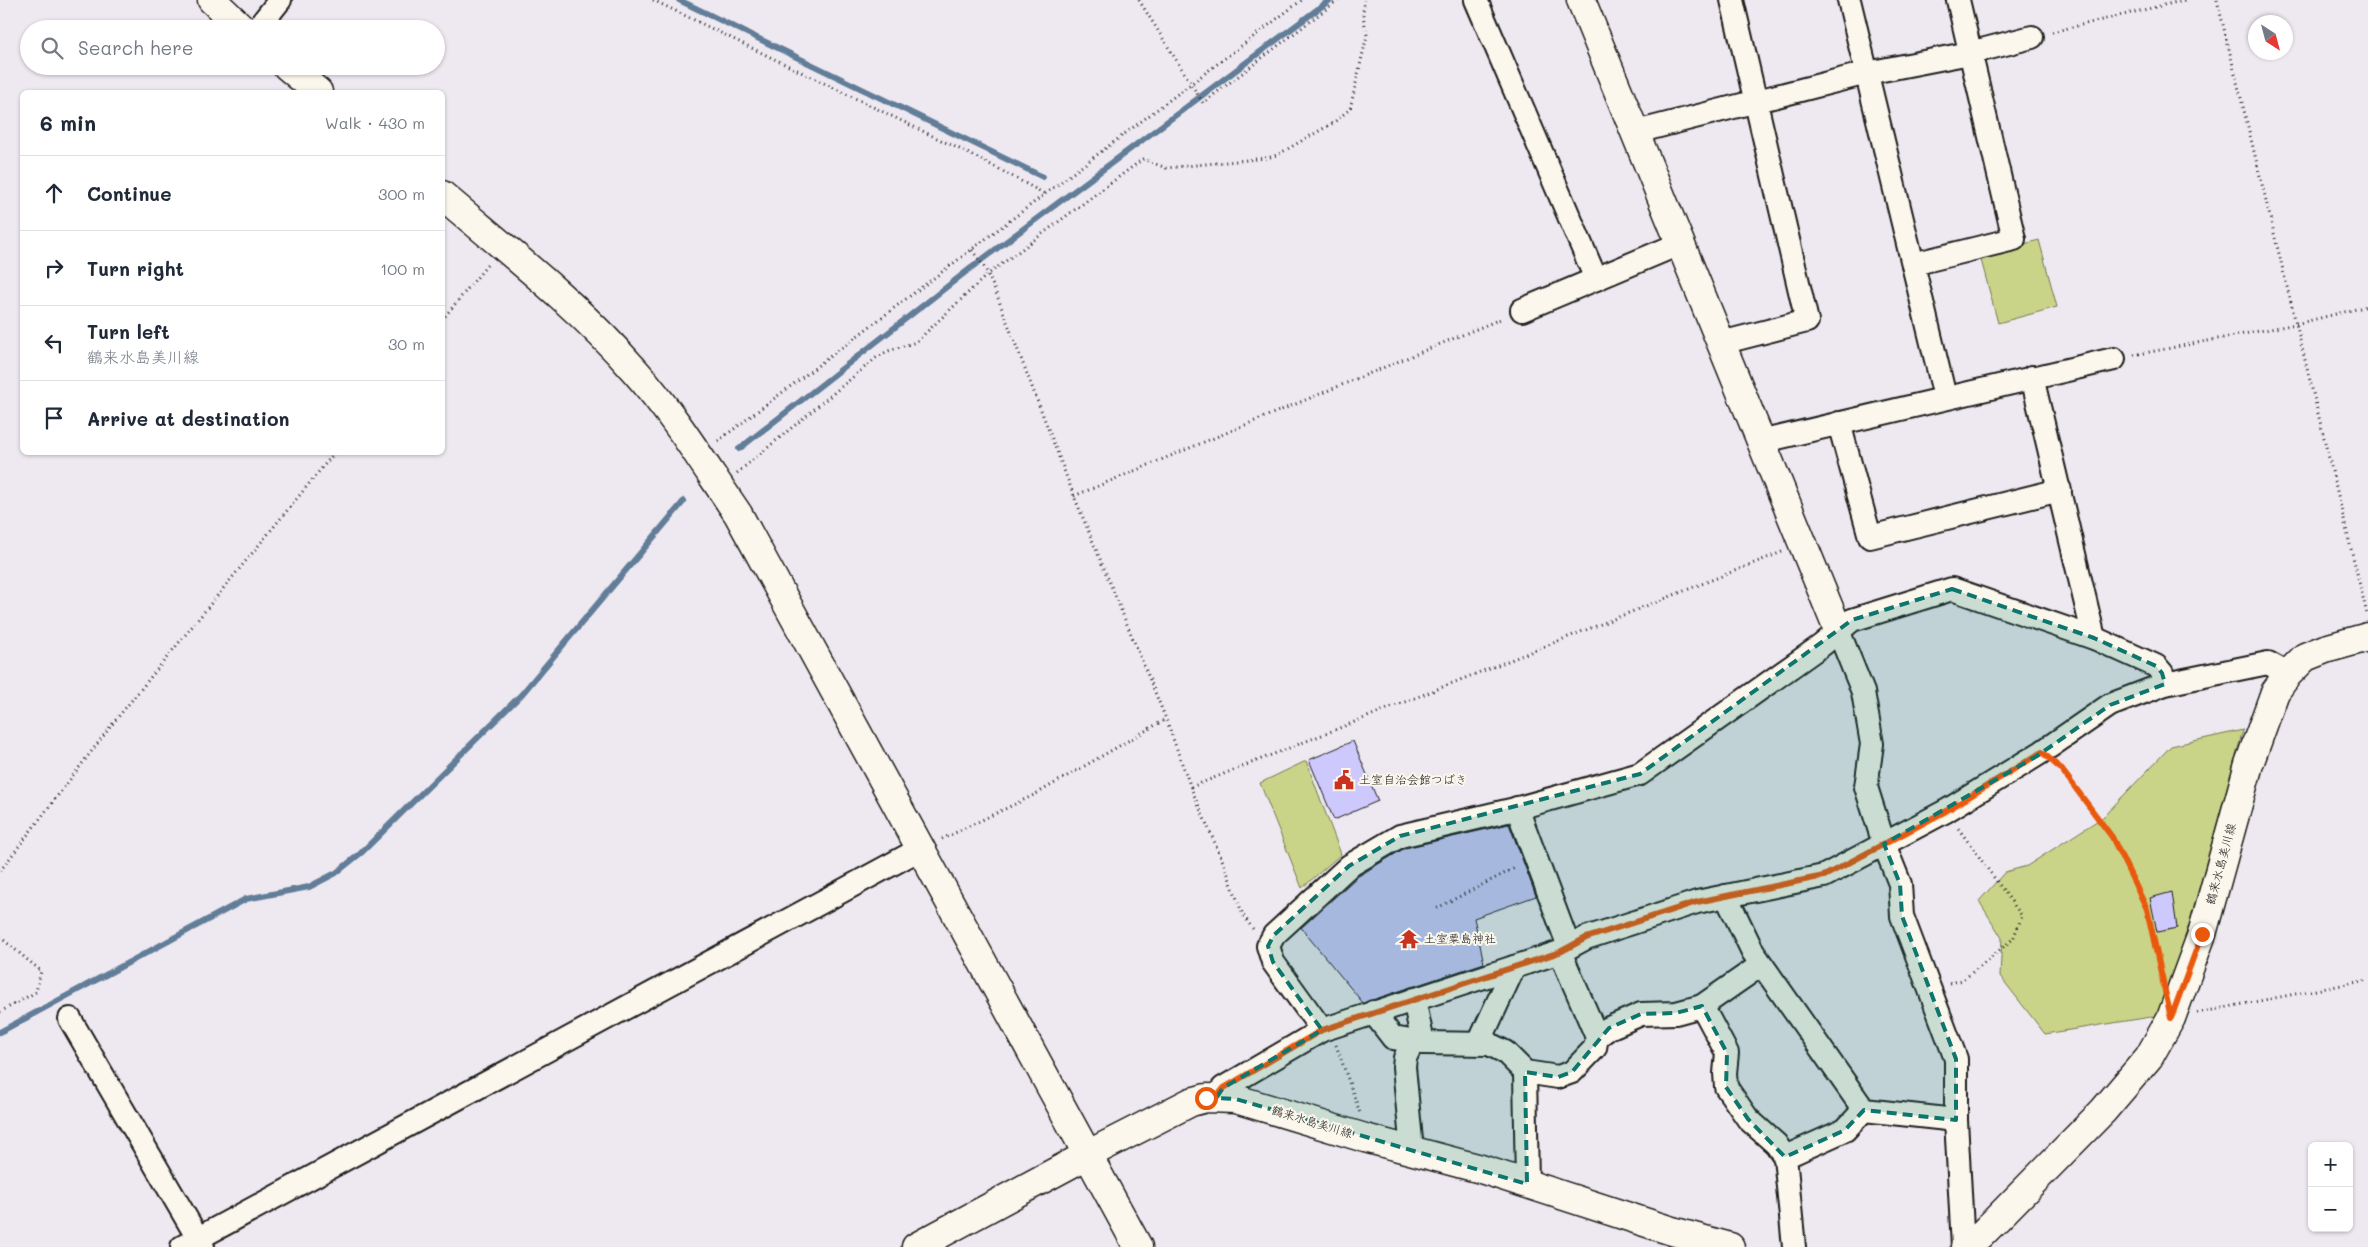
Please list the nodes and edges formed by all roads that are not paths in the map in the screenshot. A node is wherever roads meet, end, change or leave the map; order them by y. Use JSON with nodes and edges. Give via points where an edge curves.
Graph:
{"nodes":[{"id":1,"x":212,"y":0,"type":"edge"},
{"id":2,"x":280,"y":0,"type":"edge"},
{"id":3,"x":1476,"y":0,"type":"edge"},
{"id":4,"x":1581,"y":0,"type":"edge"},
{"id":5,"x":1732,"y":0,"type":"edge"},
{"id":6,"x":1849,"y":0,"type":"edge"},
{"id":7,"x":1958,"y":0,"type":"edge"},
{"id":8,"x":233,"y":20,"type":"edge"},
{"id":9,"x":264,"y":20,"type":"edge"},
{"id":10,"x":2032,"y":37,"type":"road end"},
{"id":11,"x":1970,"y":53,"type":"junction"},
{"id":12,"x":1867,"y":73,"type":"junction"},
{"id":13,"x":298,"y":75,"type":"edge"},
{"id":14,"x":316,"y":90,"type":"edge"},
{"id":15,"x":1756,"y":101,"type":"junction"},
{"id":16,"x":1636,"y":132,"type":"junction"},
{"id":17,"x":445,"y":198,"type":"edge"},
{"id":18,"x":1679,"y":244,"type":"junction"},
{"id":19,"x":1913,"y":264,"type":"junction"},
{"id":20,"x":1596,"y":279,"type":"junction"},
{"id":21,"x":1522,"y":310,"type":"road end"},
{"id":22,"x":1721,"y":343,"type":"junction"},
{"id":23,"x":2114,"y":359,"type":"road end"},
{"id":24,"x":2032,"y":377,"type":"junction"},
{"id":25,"x":1945,"y":397,"type":"junction"},
{"id":26,"x":1839,"y":423,"type":"junction"},
{"id":27,"x":1760,"y":442,"type":"junction"},
{"id":28,"x":2060,"y":490,"type":"junction"},
{"id":29,"x":1838,"y":630,"type":"junction"},
{"id":30,"x":2368,"y":637,"type":"edge"},
{"id":31,"x":2094,"y":638,"type":"junction"},
{"id":32,"x":2288,"y":674,"type":"junction"},
{"id":33,"x":2165,"y":684,"type":"junction"},
{"id":34,"x":1517,"y":808,"type":"junction"},
{"id":35,"x":1884,"y":844,"type":"junction"},
{"id":36,"x":920,"y":849,"type":"junction"},
{"id":37,"x":1726,"y":896,"type":"junction"},
{"id":38,"x":1564,"y":949,"type":"junction"},
{"id":39,"x":1762,"y":965,"type":"junction"},
{"id":40,"x":1514,"y":967,"type":"junction"},
{"id":41,"x":1414,"y":998,"type":"junction"},
{"id":42,"x":1702,"y":1006,"type":"junction"},
{"id":43,"x":1373,"y":1012,"type":"junction"},
{"id":44,"x":70,"y":1020,"type":"dead end"},
{"id":45,"x":1326,"y":1029,"type":"junction"},
{"id":46,"x":1597,"y":1037,"type":"junction"},
{"id":47,"x":1418,"y":1042,"type":"junction"},
{"id":48,"x":1479,"y":1043,"type":"junction"},
{"id":49,"x":1526,"y":1072,"type":"junction"},
{"id":50,"x":1216,"y":1098,"type":"junction"},
{"id":51,"x":1864,"y":1110,"type":"junction"},
{"id":52,"x":1956,"y":1120,"type":"junction"},
{"id":53,"x":1412,"y":1151,"type":"junction"},
{"id":54,"x":1087,"y":1155,"type":"junction"},
{"id":55,"x":1785,"y":1157,"type":"junction"},
{"id":56,"x":1527,"y":1184,"type":"junction"},
{"id":57,"x":194,"y":1244,"type":"edge"},
{"id":58,"x":916,"y":1247,"type":"edge"},
{"id":59,"x":1138,"y":1247,"type":"edge"},
{"id":60,"x":1730,"y":1247,"type":"edge"},
{"id":61,"x":1794,"y":1247,"type":"edge"},
{"id":62,"x":1964,"y":1247,"type":"edge"}],
"edges":[{"from":1,"to":8,"type":"street"},
{"from":2,"to":9,"type":"street"},
{"from":3,"to":20,"type":"street"},
{"from":4,"to":16,"type":"street"},
{"from":5,"to":15,"type":"street"},
{"from":6,"to":12,"type":"street"},
{"from":7,"to":11,"type":"street"},
{"from":10,"to":11,"type":"street"},
{"from":11,"to":12,"type":"street"},
{"from":11,"to":19,"type":"street","via":[[2014,239]]},
{"from":12,"to":15,"type":"street"},
{"from":12,"to":19,"type":"street"},
{"from":13,"to":14,"type":"street"},
{"from":15,"to":16,"type":"street"},
{"from":15,"to":22,"type":"street","via":[[1807,322]]},
{"from":16,"to":18,"type":"street"},
{"from":17,"to":36,"type":"street","via":[[565,300],[636,372],[699,456],[746,530]]},
{"from":18,"to":20,"type":"street"},
{"from":18,"to":22,"type":"street"},
{"from":19,"to":25,"type":"street"},
{"from":20,"to":21,"type":"street"},
{"from":22,"to":27,"type":"street"},
{"from":23,"to":24,"type":"street"},
{"from":24,"to":25,"type":"street"},
{"from":24,"to":28,"type":"street"},
{"from":25,"to":26,"type":"street"},
{"from":26,"to":27,"type":"street"},
{"from":26,"to":28,"type":"street","via":[[1870,538]]},
{"from":27,"to":29,"type":"street"},
{"from":28,"to":31,"type":"street"},
{"from":29,"to":31,"type":"street","via":[[1852,620],[1952,589]]},
{"from":29,"to":34,"type":"street","via":[[1822,645],[1640,774]]},
{"from":29,"to":35,"type":"street","via":[[1863,692],[1872,744],[1866,787]]},
{"from":30,"to":32,"type":"street","name":"鶴来水島美川線","via":[[2305,657]]},
{"from":31,"to":33,"type":"street","via":[[2156,666]]},
{"from":32,"to":33,"type":"street","via":[[2268,663]]},
{"from":32,"to":62,"type":"street","name":"鶴来水島美川線","via":[[2275,692],[2248,764],[2202,934],[2171,1018],[2149,1057],[2103,1111],[1980,1236]]},
{"from":33,"to":35,"type":"street","via":[[2110,705],[2042,752],[1946,811]]},
{"from":34,"to":38,"type":"street","via":[[1536,857]]},
{"from":34,"to":45,"type":"street","via":[[1400,836],[1349,866],[1274,935],[1268,946],[1273,962]]},
{"from":35,"to":37,"type":"street","via":[[1824,876]]},
{"from":35,"to":52,"type":"street","via":[[1900,884],[1902,916],[1956,1059]]},
{"from":36,"to":54,"type":"street"},
{"from":36,"to":57,"type":"street"},
{"from":37,"to":38,"type":"street","via":[[1604,932]]},
{"from":37,"to":39,"type":"street","via":[[1752,952]]},
{"from":38,"to":40,"type":"street"},
{"from":38,"to":46,"type":"street"},
{"from":39,"to":42,"type":"street"},
{"from":39,"to":51,"type":"street"},
{"from":40,"to":41,"type":"street"},
{"from":40,"to":48,"type":"street"},
{"from":41,"to":43,"type":"street"},
{"from":41,"to":47,"type":"street"},
{"from":42,"to":46,"type":"street","via":[[1676,1013],[1641,1014]]},
{"from":42,"to":55,"type":"street","via":[[1727,1053],[1726,1087],[1748,1119],[1776,1144]]},
{"from":43,"to":45,"type":"street"},
{"from":43,"to":47,"type":"street","via":[[1392,1038]]},
{"from":44,"to":57,"type":"street"},
{"from":45,"to":50,"type":"street","via":[[1224,1088]]},
{"from":46,"to":49,"type":"street","via":[[1595,1048],[1572,1072],[1558,1077]]},
{"from":47,"to":48,"type":"street"},
{"from":47,"to":53,"type":"street","via":[[1405,1058],[1404,1067]]},
{"from":48,"to":49,"type":"street","via":[[1490,1044],[1505,1052]]},
{"from":49,"to":56,"type":"street"},
{"from":50,"to":53,"type":"street","name":"鶴来水島美川線","via":[[1236,1100]]},
{"from":50,"to":54,"type":"street","name":"鶴来水島美川線","via":[[1191,1102]]},
{"from":51,"to":52,"type":"street"},
{"from":51,"to":55,"type":"street","via":[[1845,1130]]},
{"from":52,"to":62,"type":"street"},
{"from":53,"to":56,"type":"street","name":"鶴来水島美川線"},
{"from":54,"to":58,"type":"street","name":"鶴来水島美川線"},
{"from":54,"to":59,"type":"street"},
{"from":55,"to":61,"type":"street"},
{"from":56,"to":60,"type":"street","name":"鶴来水島美川線"}]}
